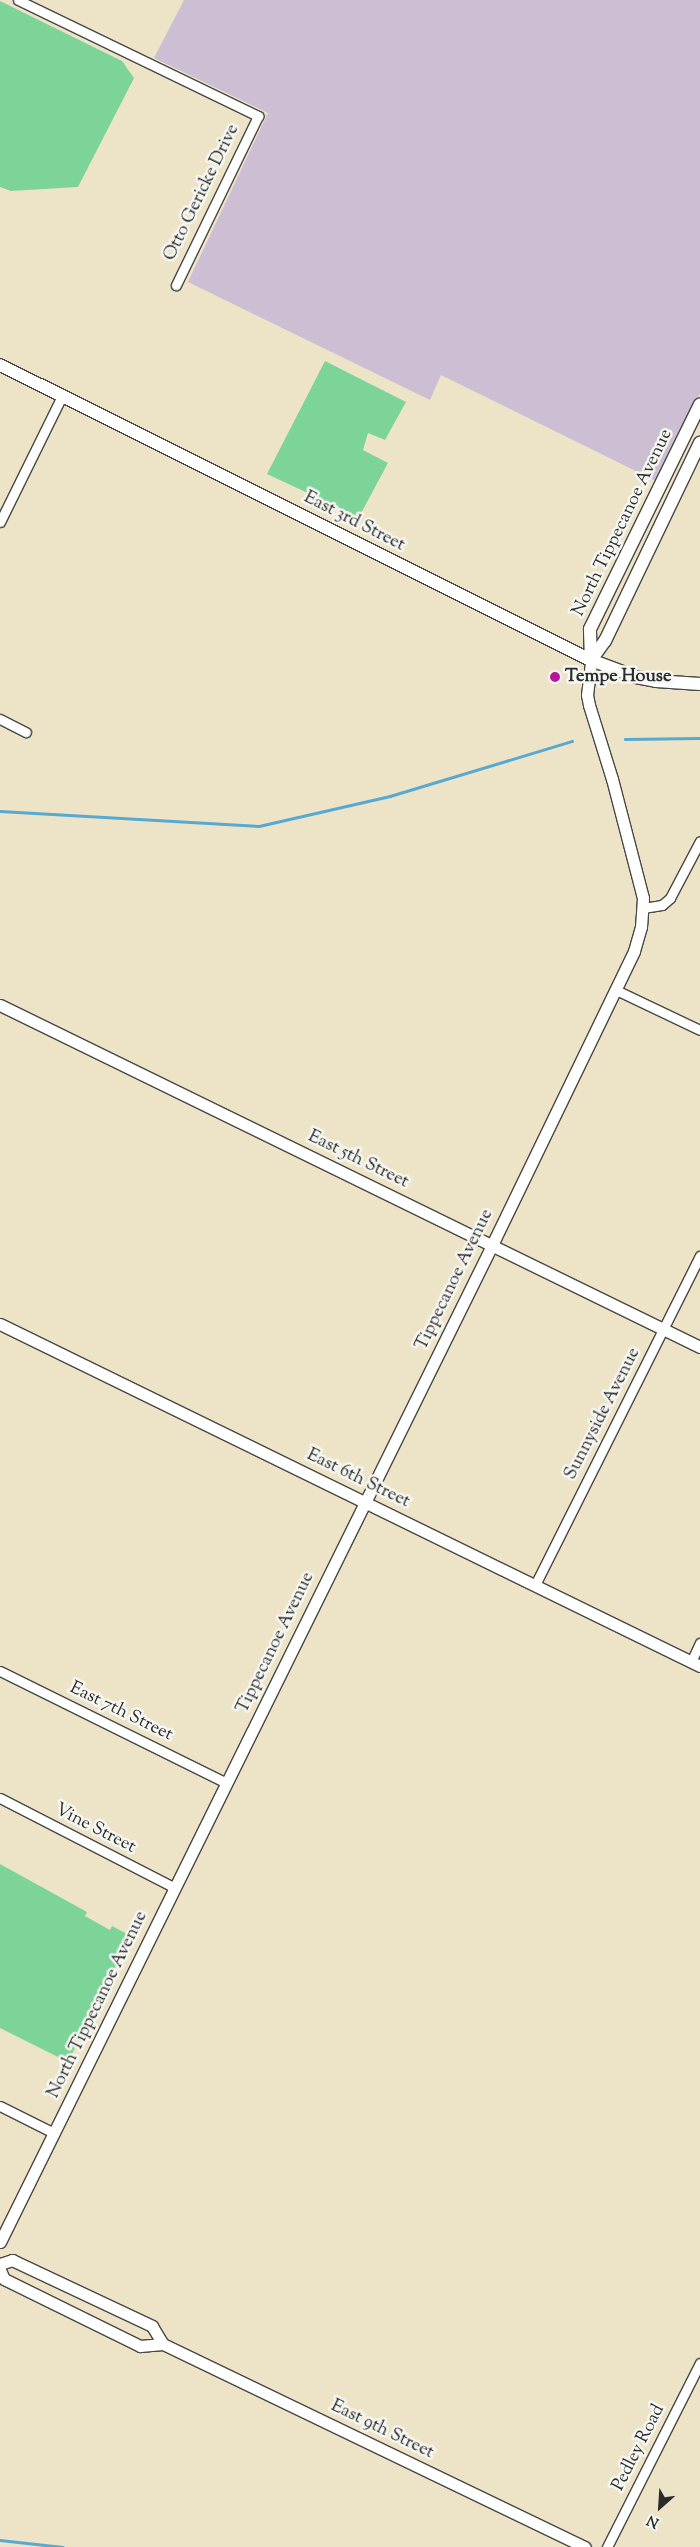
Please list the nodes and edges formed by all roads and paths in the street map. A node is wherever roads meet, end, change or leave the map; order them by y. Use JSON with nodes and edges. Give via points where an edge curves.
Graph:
{"nodes":[{"id":1,"x":18,"y":0,"type":"edge"},
{"id":2,"x":176,"y":285,"type":"dead end"},
{"id":3,"x":0,"y":366,"type":"edge"},
{"id":4,"x":62,"y":396,"type":"junction"},
{"id":5,"x":700,"y":404,"type":"edge"},
{"id":6,"x":700,"y":443,"type":"edge"},
{"id":7,"x":0,"y":522,"type":"edge"},
{"id":8,"x":591,"y":660,"type":"junction"},
{"id":9,"x":700,"y":684,"type":"edge"},
{"id":10,"x":0,"y":719,"type":"edge"},
{"id":11,"x":26,"y":732,"type":"dead end"},
{"id":12,"x":612,"y":779,"type":"joint"},
{"id":13,"x":700,"y":841,"type":"edge"},
{"id":14,"x":643,"y":908,"type":"junction"},
{"id":15,"x":616,"y":990,"type":"junction"},
{"id":16,"x":0,"y":1005,"type":"edge"},
{"id":17,"x":700,"y":1030,"type":"edge"},
{"id":18,"x":492,"y":1245,"type":"junction"},
{"id":19,"x":700,"y":1256,"type":"edge"},
{"id":20,"x":0,"y":1324,"type":"edge"},
{"id":21,"x":664,"y":1329,"type":"junction"},
{"id":22,"x":700,"y":1347,"type":"edge"},
{"id":23,"x":365,"y":1502,"type":"junction"},
{"id":24,"x":535,"y":1585,"type":"junction"},
{"id":25,"x":700,"y":1643,"type":"edge"},
{"id":26,"x":696,"y":1664,"type":"edge"},
{"id":27,"x":0,"y":1671,"type":"edge"},
{"id":28,"x":227,"y":1783,"type":"junction"},
{"id":29,"x":0,"y":1798,"type":"edge"},
{"id":30,"x":175,"y":1888,"type":"junction"},
{"id":31,"x":0,"y":2106,"type":"edge"},
{"id":32,"x":54,"y":2133,"type":"junction"},
{"id":33,"x":0,"y":2242,"type":"edge"},
{"id":34,"x":0,"y":2264,"type":"edge"},
{"id":35,"x":0,"y":2270,"type":"edge"},
{"id":36,"x":163,"y":2344,"type":"junction"},
{"id":37,"x":700,"y":2363,"type":"edge"},
{"id":38,"x":585,"y":2547,"type":"edge"},
{"id":39,"x":607,"y":2547,"type":"edge"}],
"edges":[{"from":1,"to":2,"type":"street","name":"Otto Gericke Drive","via":[[258,116]]},
{"from":3,"to":4,"type":"main road","name":"East 3rd Street"},
{"from":4,"to":7,"type":"street"},
{"from":4,"to":8,"type":"main road","name":"East 3rd Street"},
{"from":5,"to":8,"type":"main road","name":"North Tippecanoe Avenue","via":[[590,630]]},
{"from":6,"to":8,"type":"main road","name":"North Tippecanoe Avenue","via":[[605,641]]},
{"from":8,"to":9,"type":"main road","name":"East 3rd Street","via":[[650,680]]},
{"from":8,"to":12,"type":"street","name":"North Tippecanoe Avenue","via":[[587,695]]},
{"from":10,"to":11,"type":"street"},
{"from":12,"to":14,"type":"street","name":"Tippecanoe Avenue","via":[[640,884]]},
{"from":13,"to":14,"type":"street","via":[[670,898],[662,905]]},
{"from":14,"to":15,"type":"street","name":"Tippecanoe Avenue","via":[[637,943]]},
{"from":15,"to":17,"type":"street"},
{"from":15,"to":18,"type":"street","name":"Tippecanoe Avenue"},
{"from":16,"to":18,"type":"street","name":"East 5th Street"},
{"from":18,"to":21,"type":"street","name":"East 5th Street"},
{"from":18,"to":23,"type":"street","name":"Tippecanoe Avenue"},
{"from":19,"to":21,"type":"street","name":"Sunnyside Avenue"},
{"from":20,"to":23,"type":"street","name":"East 6th Street"},
{"from":21,"to":22,"type":"street","name":"East 5th Street"},
{"from":21,"to":24,"type":"street","name":"Sunnyside Avenue"},
{"from":23,"to":24,"type":"street","name":"East 6th Street"},
{"from":23,"to":28,"type":"street","name":"Tippecanoe Avenue"},
{"from":24,"to":26,"type":"street","name":"East 6th Street"},
{"from":25,"to":26,"type":"street"},
{"from":27,"to":28,"type":"street","name":"East 7th Street"},
{"from":28,"to":30,"type":"street","name":"North Tippecanoe Avenue"},
{"from":29,"to":30,"type":"street","name":"Vine Street"},
{"from":30,"to":32,"type":"street","name":"North Tippecanoe Avenue"},
{"from":31,"to":32,"type":"street"},
{"from":32,"to":33,"type":"street","name":"North Tippecanoe Avenue"},
{"from":34,"to":36,"type":"street","name":"East 9th Street","via":[[12,2260],[152,2326]]},
{"from":35,"to":36,"type":"street","name":"East 9th Street","via":[[4,2279],[140,2346]]},
{"from":36,"to":38,"type":"street","name":"East 9th Street"},
{"from":37,"to":39,"type":"street","name":"Pedley Road"}]}
